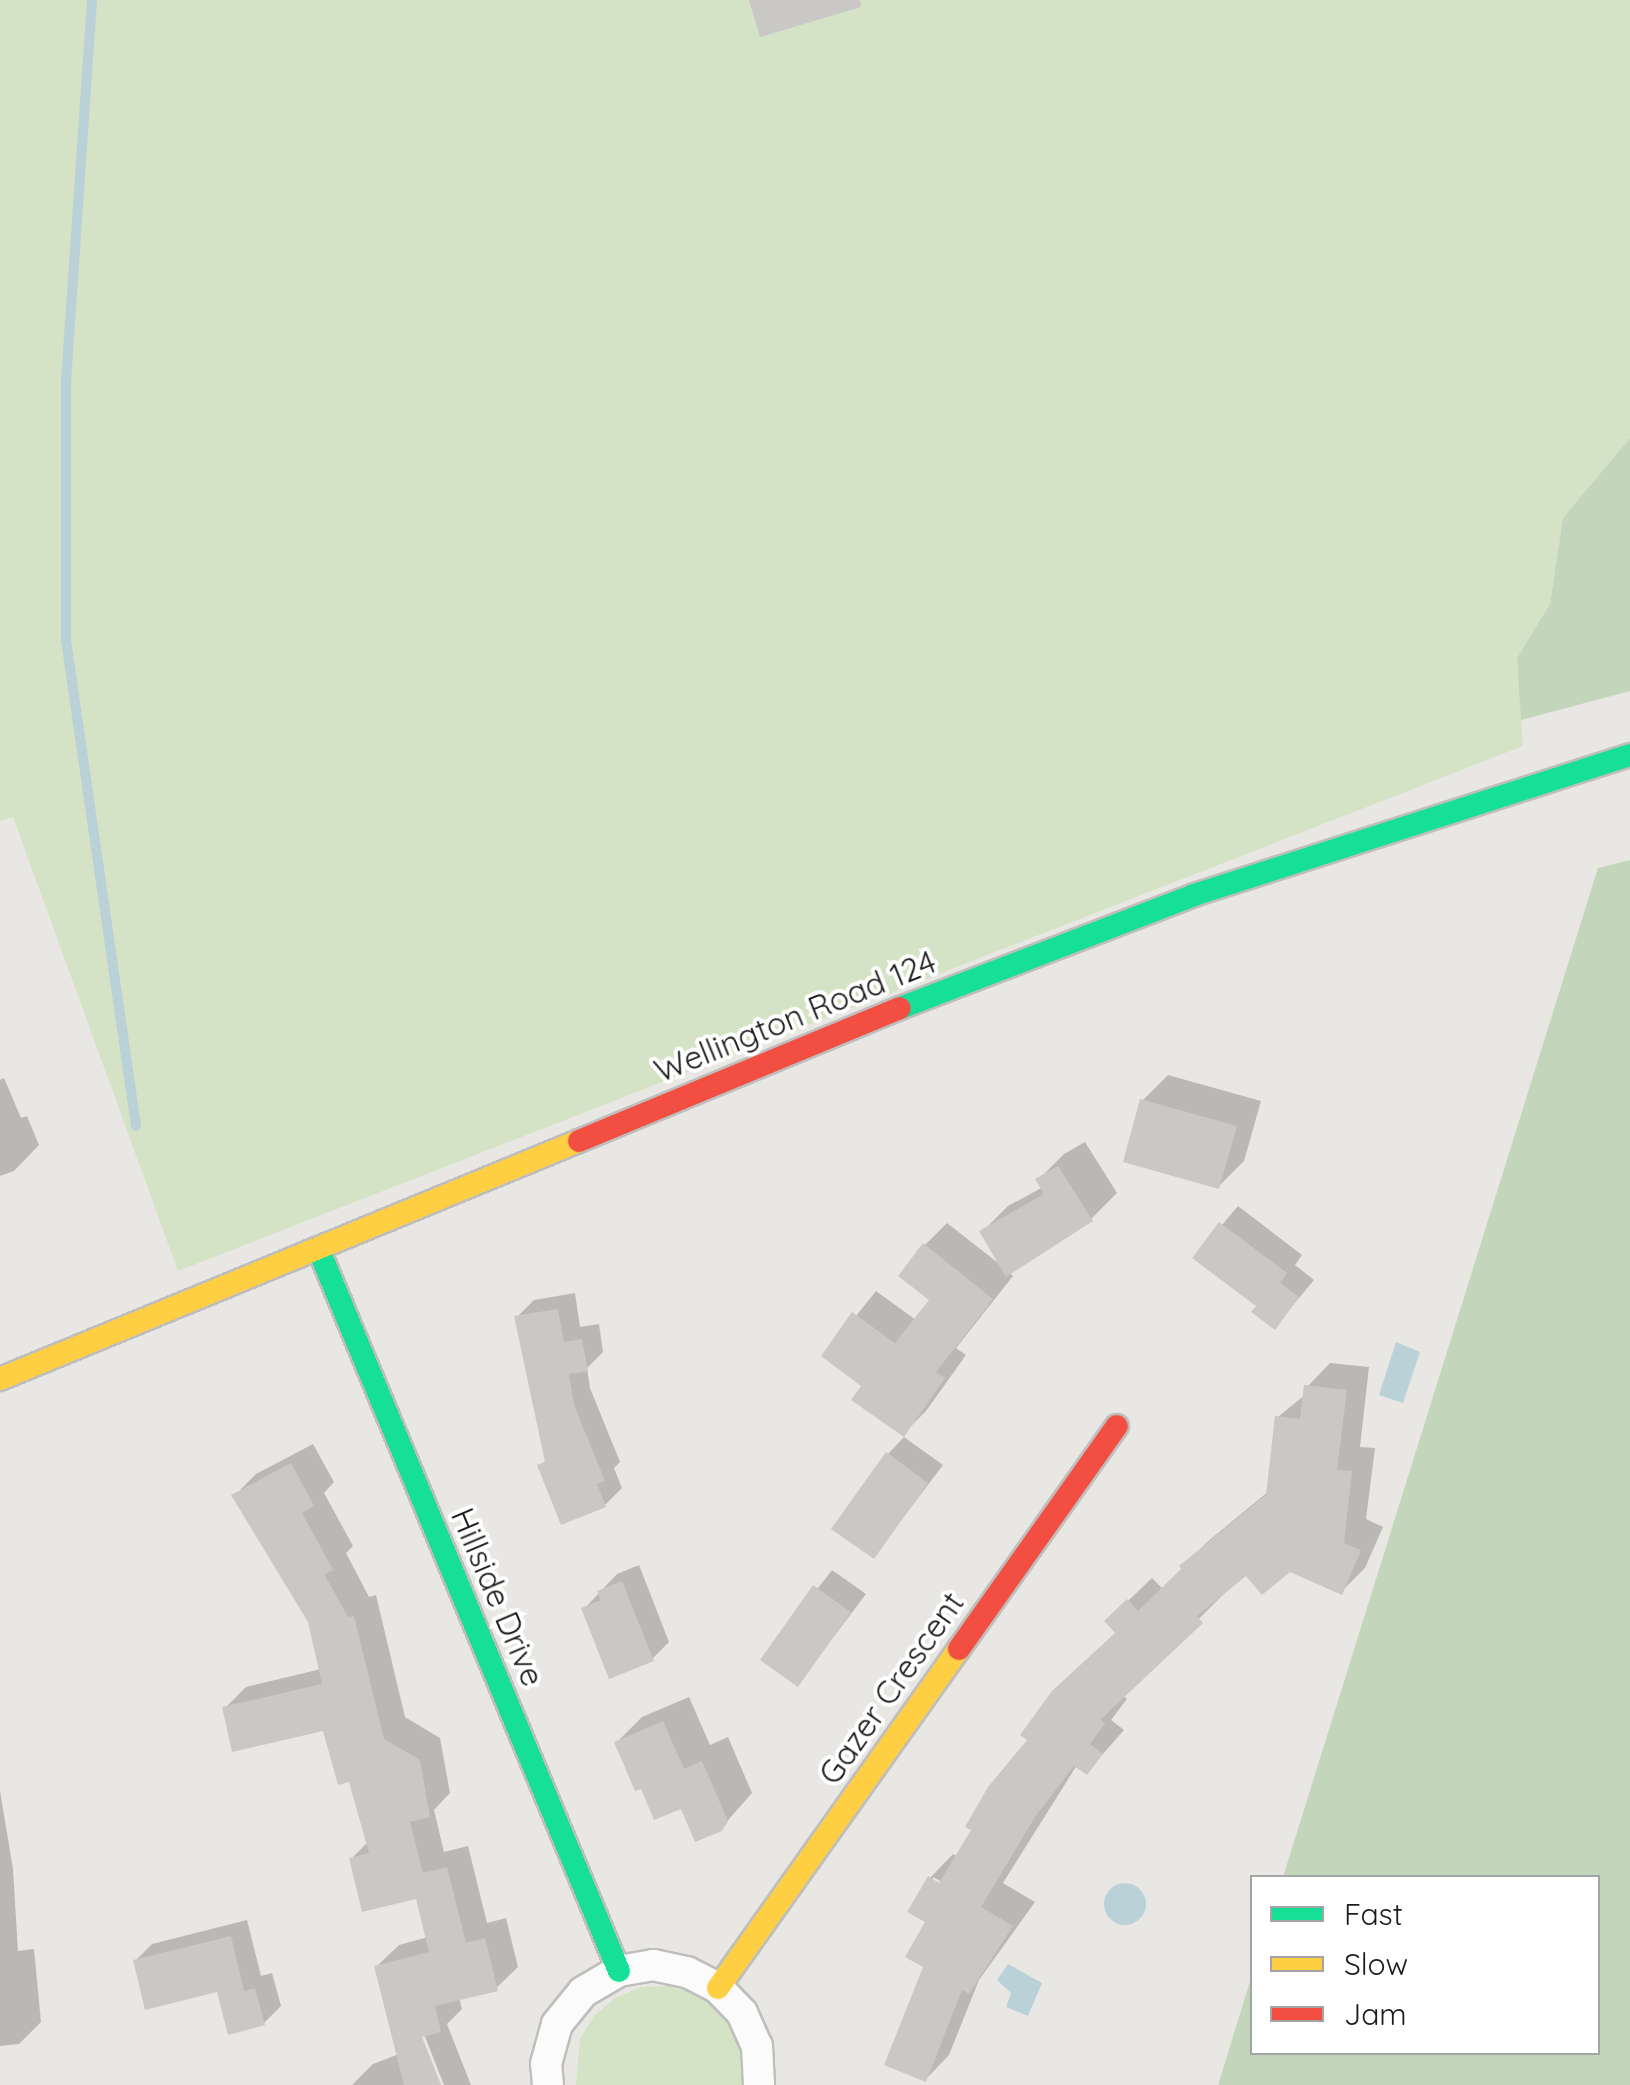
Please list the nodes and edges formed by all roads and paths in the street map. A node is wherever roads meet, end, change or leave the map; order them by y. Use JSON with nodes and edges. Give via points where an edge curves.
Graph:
{"nodes":[{"id":1,"x":1630,"y":754,"type":"edge"},
{"id":2,"x":318,"y":1248,"type":"junction"},
{"id":3,"x":0,"y":1378,"type":"edge"},
{"id":4,"x":1116,"y":1426,"type":"dead end"},
{"id":5,"x":619,"y":1971,"type":"junction"},
{"id":6,"x":718,"y":1988,"type":"junction"},
{"id":7,"x":548,"y":2085,"type":"edge"},
{"id":8,"x":759,"y":2085,"type":"edge"}],
"edges":[{"from":1,"to":2,"type":"main road","name":"Wellington Road 124","via":[[1194,895],[988,972]]},
{"from":2,"to":3,"type":"main road","name":"Wellington Road 124"},
{"from":2,"to":5,"type":"main road","name":"Hillside Drive"},
{"from":4,"to":6,"type":"main road","name":"Gazer Crescent"},
{"from":5,"to":6,"type":"street","via":[[653,1966],[687,1972]]},
{"from":5,"to":7,"type":"street","via":[[582,1992],[557,2024],[546,2064]]},
{"from":6,"to":8,"type":"street","via":[[742,2014],[757,2046]]}]}
